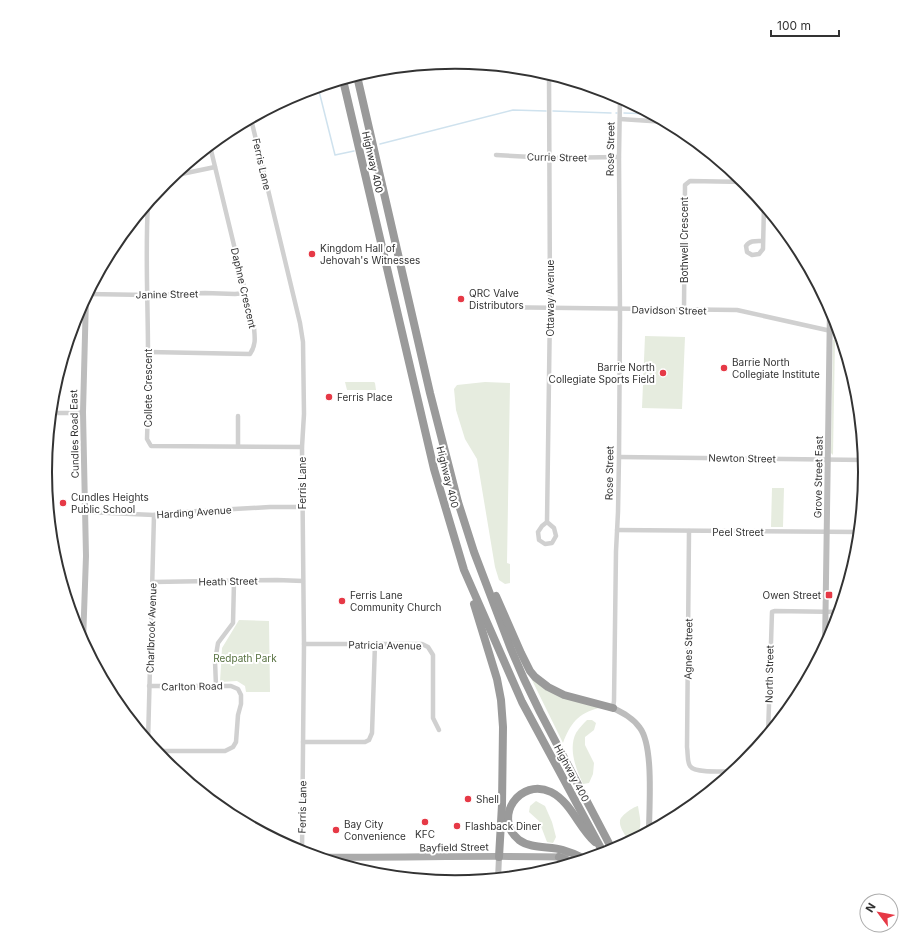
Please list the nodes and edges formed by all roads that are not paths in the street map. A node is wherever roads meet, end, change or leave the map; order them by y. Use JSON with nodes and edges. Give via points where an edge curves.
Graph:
{"nodes":[{"id":1,"x":549,"y":80,"type":"edge"},
{"id":2,"x":358,"y":81,"type":"edge"},
{"id":3,"x":344,"y":85,"type":"edge"},
{"id":4,"x":620,"y":105,"type":"edge"},
{"id":5,"x":620,"y":119,"type":"junction"},
{"id":6,"x":654,"y":121,"type":"edge"},
{"id":7,"x":252,"y":124,"type":"edge"},
{"id":8,"x":211,"y":151,"type":"edge"},
{"id":9,"x":496,"y":155,"type":"dead end"},
{"id":10,"x":619,"y":157,"type":"junction"},
{"id":11,"x":550,"y":158,"type":"junction"},
{"id":12,"x":214,"y":167,"type":"junction"},
{"id":13,"x":184,"y":173,"type":"edge"},
{"id":14,"x":736,"y":182,"type":"edge"},
{"id":15,"x":148,"y":211,"type":"edge"},
{"id":16,"x":764,"y":212,"type":"edge"},
{"id":17,"x":763,"y":241,"type":"dead end"},
{"id":18,"x":246,"y":292,"type":"junction"},
{"id":19,"x":94,"y":294,"type":"edge"},
{"id":20,"x":148,"y":295,"type":"junction"},
{"id":21,"x":496,"y":306,"type":"dead end"},
{"id":22,"x":550,"y":307,"type":"junction"},
{"id":23,"x":620,"y":309,"type":"junction"},
{"id":24,"x":684,"y":310,"type":"junction"},
{"id":25,"x":86,"y":312,"type":"edge"},
{"id":26,"x":830,"y":323,"type":"edge"},
{"id":27,"x":830,"y":331,"type":"junction"},
{"id":28,"x":833,"y":332,"type":"edge"},
{"id":29,"x":148,"y":352,"type":"junction"},
{"id":30,"x":83,"y":412,"type":"junction"},
{"id":31,"x":56,"y":413,"type":"edge"},
{"id":32,"x":238,"y":416,"type":"dead end"},
{"id":33,"x":238,"y":446,"type":"junction"},
{"id":34,"x":302,"y":447,"type":"junction"},
{"id":35,"x":619,"y":457,"type":"junction"},
{"id":36,"x":829,"y":459,"type":"junction"},
{"id":37,"x":859,"y":460,"type":"edge"},
{"id":38,"x":302,"y":507,"type":"junction"},
{"id":39,"x":86,"y":512,"type":"junction"},
{"id":40,"x":154,"y":515,"type":"junction"},
{"id":41,"x":547,"y":522,"type":"junction"},
{"id":42,"x":617,"y":530,"type":"junction"},
{"id":43,"x":689,"y":531,"type":"junction"},
{"id":44,"x":827,"y":532,"type":"junction"},
{"id":45,"x":855,"y":532,"type":"edge"},
{"id":46,"x":464,"y":570,"type":"junction"},
{"id":47,"x":482,"y":576,"type":"junction"},
{"id":48,"x":153,"y":582,"type":"junction"},
{"id":49,"x":234,"y":582,"type":"junction"},
{"id":50,"x":303,"y":582,"type":"junction"},
{"id":51,"x":825,"y":612,"type":"junction"},
{"id":52,"x":834,"y":612,"type":"edge"},
{"id":53,"x":83,"y":628,"type":"edge"},
{"id":54,"x":825,"y":634,"type":"edge"},
{"id":55,"x":304,"y":644,"type":"junction"},
{"id":56,"x":375,"y":644,"type":"junction"},
{"id":57,"x":149,"y":686,"type":"junction"},
{"id":58,"x":216,"y":686,"type":"junction"},
{"id":59,"x":613,"y":708,"type":"junction"},
{"id":60,"x":768,"y":728,"type":"edge"},
{"id":61,"x":439,"y":730,"type":"dead end"},
{"id":62,"x":148,"y":734,"type":"edge"},
{"id":63,"x":304,"y":742,"type":"junction"},
{"id":64,"x":163,"y":751,"type":"edge"},
{"id":65,"x":728,"y":771,"type":"edge"},
{"id":66,"x":649,"y":826,"type":"edge"},
{"id":67,"x":302,"y":845,"type":"edge"},
{"id":68,"x":610,"y":845,"type":"edge"},
{"id":69,"x":600,"y":846,"type":"joint"},
{"id":70,"x":334,"y":857,"type":"edge"},
{"id":71,"x":499,"y":857,"type":"junction"},
{"id":72,"x":559,"y":857,"type":"junction"},
{"id":73,"x":579,"y":857,"type":"edge"},
{"id":74,"x":575,"y":858,"type":"edge"},
{"id":75,"x":566,"y":860,"type":"edge"},
{"id":76,"x":498,"y":874,"type":"edge"}],
"edges":[{"from":1,"to":11,"type":"street","name":"Ottaway Avenue"},
{"from":2,"to":47,"type":"highway","name":"Highway 400","via":[[436,415],[458,502]]},
{"from":3,"to":46,"type":"highway","name":"Highway 400","via":[[434,469]]},
{"from":4,"to":5,"type":"street","name":"Rose Street"},
{"from":5,"to":6,"type":"street"},
{"from":5,"to":10,"type":"street","name":"Rose Street"},
{"from":7,"to":34,"type":"street","name":"Ferris Lane","via":[[303,342]]},
{"from":8,"to":12,"type":"street","name":"Daphne Crescent"},
{"from":9,"to":11,"type":"street","name":"Currie Street"},
{"from":10,"to":11,"type":"street","name":"Currie Street"},
{"from":10,"to":23,"type":"street","name":"Rose Street"},
{"from":11,"to":22,"type":"street","name":"Ottaway Avenue"},
{"from":12,"to":13,"type":"street"},
{"from":12,"to":18,"type":"street","name":"Daphne Crescent"},
{"from":14,"to":24,"type":"street","name":"Bothwell Crescent","via":[[690,181],[685,185]]},
{"from":15,"to":20,"type":"street","name":"Collete Crescent"},
{"from":16,"to":17,"type":"street"},
{"from":18,"to":20,"type":"street","name":"Janine Street"},
{"from":18,"to":29,"type":"street","name":"Daphne Crescent","via":[[255,339],[250,354]]},
{"from":19,"to":20,"type":"street","name":"Janine Street"},
{"from":20,"to":29,"type":"street","name":"Collete Crescent"},
{"from":21,"to":22,"type":"street","name":"Davidson Street"},
{"from":22,"to":23,"type":"street","name":"Davidson Street"},
{"from":22,"to":41,"type":"street","name":"Ottaway Avenue"},
{"from":23,"to":24,"type":"street","name":"Davidson Street"},
{"from":23,"to":35,"type":"street","name":"Rose Street"},
{"from":24,"to":27,"type":"street","name":"Davidson Street","via":[[737,310]]},
{"from":25,"to":30,"type":"street","name":"Cundles Road East"},
{"from":26,"to":27,"type":"street","name":"Grove Street East"},
{"from":27,"to":28,"type":"street","name":"Davidson Street"},
{"from":27,"to":36,"type":"street","name":"Grove Street East"},
{"from":29,"to":33,"type":"street","name":"Collete Crescent","via":[[147,438],[151,446]]},
{"from":30,"to":31,"type":"street"},
{"from":30,"to":39,"type":"street","name":"Cundles Road East"},
{"from":32,"to":33,"type":"street"},
{"from":33,"to":34,"type":"street","name":"Collete Crescent"},
{"from":34,"to":38,"type":"street","name":"Ferris Lane"},
{"from":35,"to":36,"type":"street","name":"Newton Street"},
{"from":35,"to":42,"type":"street","name":"Rose Street"},
{"from":36,"to":37,"type":"street","name":"Newton Street"},
{"from":36,"to":44,"type":"street","name":"Grove Street East"},
{"from":38,"to":40,"type":"street","name":"Harding Avenue","via":[[164,512]]},
{"from":38,"to":50,"type":"street","name":"Ferris Lane"},
{"from":39,"to":40,"type":"street","name":"Harding Avenue"},
{"from":39,"to":53,"type":"street","name":"Cundles Road East"},
{"from":40,"to":48,"type":"street","name":"Charlbrook Avenue"},
{"from":41,"to":41,"type":"street","name":"Ottaway Avenue","via":[[538,532],[539,540],[545,544],[552,543],[556,536],[554,528]]},
{"from":42,"to":43,"type":"street","name":"Peel Street"},
{"from":42,"to":59,"type":"street","name":"Rose Street"},
{"from":43,"to":44,"type":"street","name":"Peel Street"},
{"from":43,"to":65,"type":"street","name":"Agnes Street","via":[[688,763],[696,770]]},
{"from":44,"to":45,"type":"street","name":"Peel Street"},
{"from":44,"to":51,"type":"street","name":"Grove Street East"},
{"from":46,"to":69,"type":"highway","name":"Highway 400","via":[[522,702]]},
{"from":46,"to":71,"type":"highway","via":[[501,700],[503,727]]},
{"from":47,"to":59,"type":"highway","via":[[496,596],[521,653],[535,677],[564,695]]},
{"from":47,"to":68,"type":"highway","name":"Highway 400","via":[[536,705]]},
{"from":48,"to":49,"type":"street","name":"Heath Street"},
{"from":48,"to":57,"type":"street","name":"Charlbrook Avenue"},
{"from":49,"to":50,"type":"street","name":"Heath Street"},
{"from":49,"to":58,"type":"street","via":[[233,623],[218,643],[215,661]]},
{"from":50,"to":55,"type":"street","name":"Ferris Lane"},
{"from":51,"to":52,"type":"street"},
{"from":51,"to":54,"type":"street","name":"Grove Street East"},
{"from":51,"to":60,"type":"street","name":"North Street","via":[[772,612]]},
{"from":55,"to":56,"type":"street","name":"Patricia Avenue"},
{"from":55,"to":63,"type":"street","name":"Ferris Lane"},
{"from":56,"to":61,"type":"street","name":"Patricia Avenue","via":[[422,644],[431,649],[433,718]]},
{"from":56,"to":63,"type":"street","via":[[372,734],[369,740]]},
{"from":57,"to":58,"type":"street","name":"Carlton Road"},
{"from":57,"to":62,"type":"street","name":"Charlbrook Avenue"},
{"from":58,"to":64,"type":"street","name":"Carlton Road","via":[[231,686],[238,689],[241,695],[236,742],[233,747],[225,751]]},
{"from":59,"to":66,"type":"street","via":[[633,720],[645,736],[649,754]]},
{"from":63,"to":67,"type":"street","name":"Ferris Lane"},
{"from":69,"to":73,"type":"highway","via":[[588,836],[562,801],[551,792],[544,789],[529,790],[513,801],[509,809],[510,827],[520,841],[563,850]]},
{"from":70,"to":71,"type":"main road","name":"Bayfield Street"},
{"from":71,"to":72,"type":"main road","name":"Bayfield Street"},
{"from":71,"to":76,"type":"street"},
{"from":72,"to":74,"type":"main road","name":"Bayfield Street"},
{"from":72,"to":75,"type":"highway"}]}
